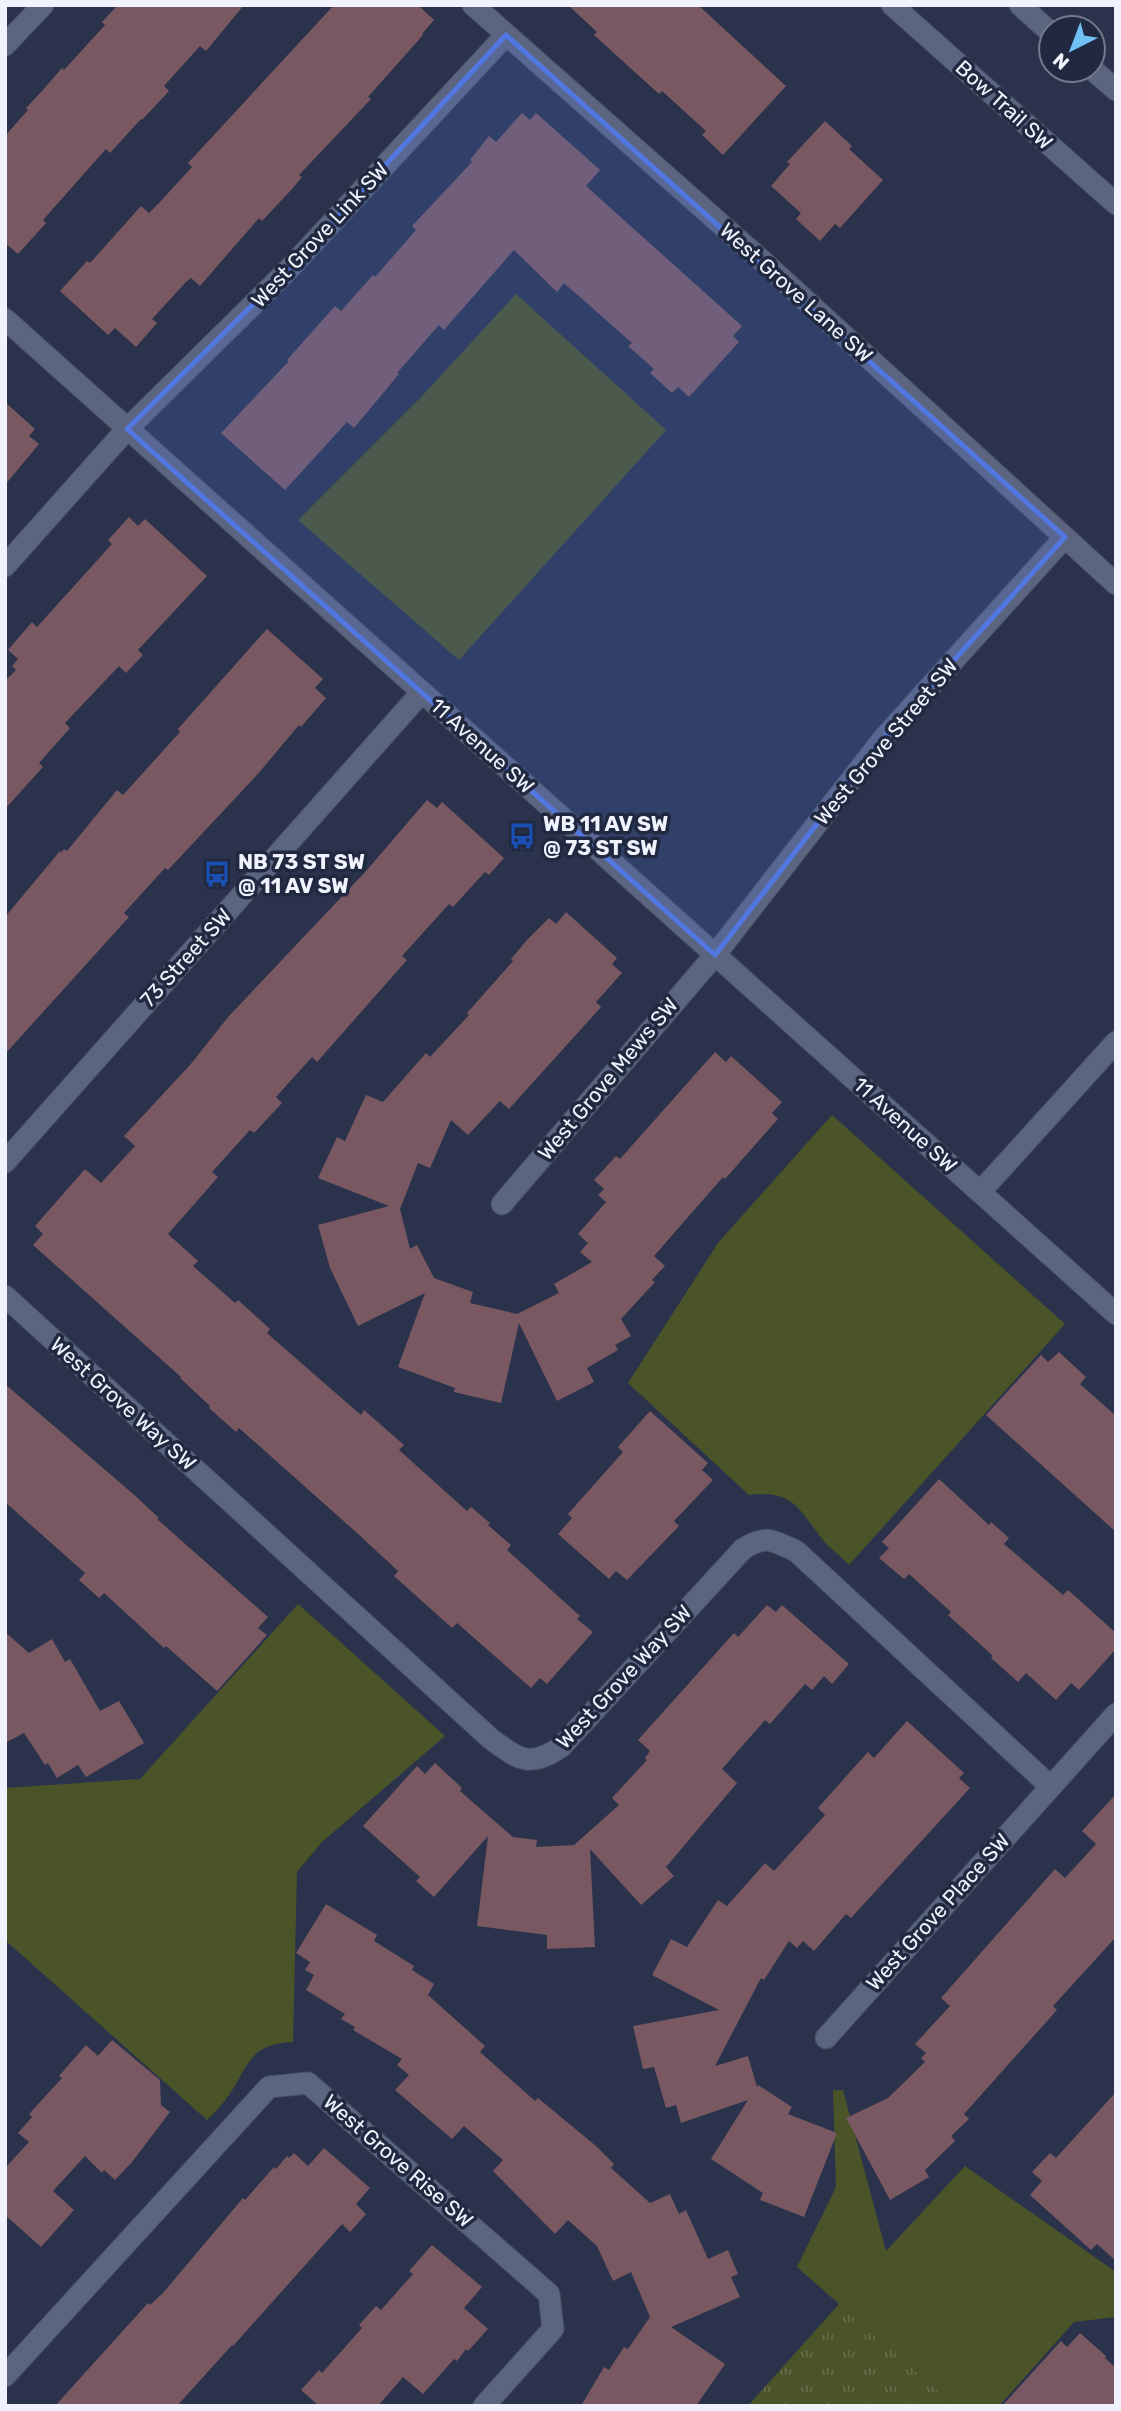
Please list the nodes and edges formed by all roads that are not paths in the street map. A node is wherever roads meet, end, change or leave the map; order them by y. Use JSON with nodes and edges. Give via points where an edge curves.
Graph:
{"nodes":[{"id":1,"x":43,"y":5,"type":"edge"},
{"id":2,"x":473,"y":5,"type":"edge"},
{"id":3,"x":892,"y":5,"type":"edge"},
{"id":4,"x":1020,"y":5,"type":"edge"},
{"id":5,"x":1037,"y":20,"type":"edge"},
{"id":6,"x":506,"y":35,"type":"junction"},
{"id":7,"x":5,"y":45,"type":"edge"},
{"id":8,"x":1116,"y":204,"type":"edge"},
{"id":9,"x":5,"y":319,"type":"edge"},
{"id":10,"x":127,"y":429,"type":"junction"},
{"id":11,"x":1065,"y":537,"type":"junction"},
{"id":12,"x":5,"y":566,"type":"edge"},
{"id":13,"x":1116,"y":584,"type":"edge"},
{"id":14,"x":422,"y":692,"type":"junction"},
{"id":15,"x":715,"y":954,"type":"junction"},
{"id":16,"x":1116,"y":1042,"type":"edge"},
{"id":17,"x":5,"y":1162,"type":"edge"},
{"id":18,"x":980,"y":1192,"type":"junction"},
{"id":19,"x":502,"y":1204,"type":"dead end"},
{"id":20,"x":5,"y":1296,"type":"edge"},
{"id":21,"x":1116,"y":1314,"type":"edge"},
{"id":22,"x":1116,"y":1714,"type":"edge"},
{"id":23,"x":1050,"y":1786,"type":"junction"},
{"id":24,"x":825,"y":2039,"type":"dead end"},
{"id":25,"x":5,"y":2376,"type":"edge"},
{"id":26,"x":484,"y":2406,"type":"edge"}],
"edges":[{"from":1,"to":7,"type":"street"},
{"from":2,"to":6,"type":"street","name":"West Grove Lane SW"},
{"from":3,"to":8,"type":"street","name":"Bow Trail SW"},
{"from":4,"to":5,"type":"street"},
{"from":6,"to":10,"type":"street","name":"West Grove Link SW","via":[[288,270]]},
{"from":6,"to":11,"type":"street","name":"West Grove Lane SW"},
{"from":9,"to":10,"type":"street","name":"11 Avenue SW"},
{"from":10,"to":12,"type":"street","name":"West Grove Link SW"},
{"from":10,"to":14,"type":"street","name":"11 Avenue SW"},
{"from":11,"to":13,"type":"street","name":"West Grove Lane SW"},
{"from":11,"to":15,"type":"street","name":"West Grove Street SW","via":[[883,739]]},
{"from":14,"to":15,"type":"street","name":"11 Avenue SW"},
{"from":14,"to":17,"type":"street","name":"73 Street SW"},
{"from":15,"to":18,"type":"street","name":"11 Avenue SW"},
{"from":15,"to":19,"type":"street","name":"West Grove Mews SW"},
{"from":16,"to":18,"type":"street"},
{"from":18,"to":21,"type":"street","name":"11 Avenue SW"},
{"from":20,"to":23,"type":"street","name":"West Grove Way SW","via":[[491,1739],[528,1761],[561,1747],[743,1549],[768,1539],[796,1551]]},
{"from":22,"to":23,"type":"street","name":"West Grove Place SW"},
{"from":23,"to":24,"type":"street","name":"West Grove Place SW"},
{"from":25,"to":26,"type":"street","name":"West Grove Rise SW","via":[[269,2087],[308,2083],[549,2294],[554,2329]]}]}
